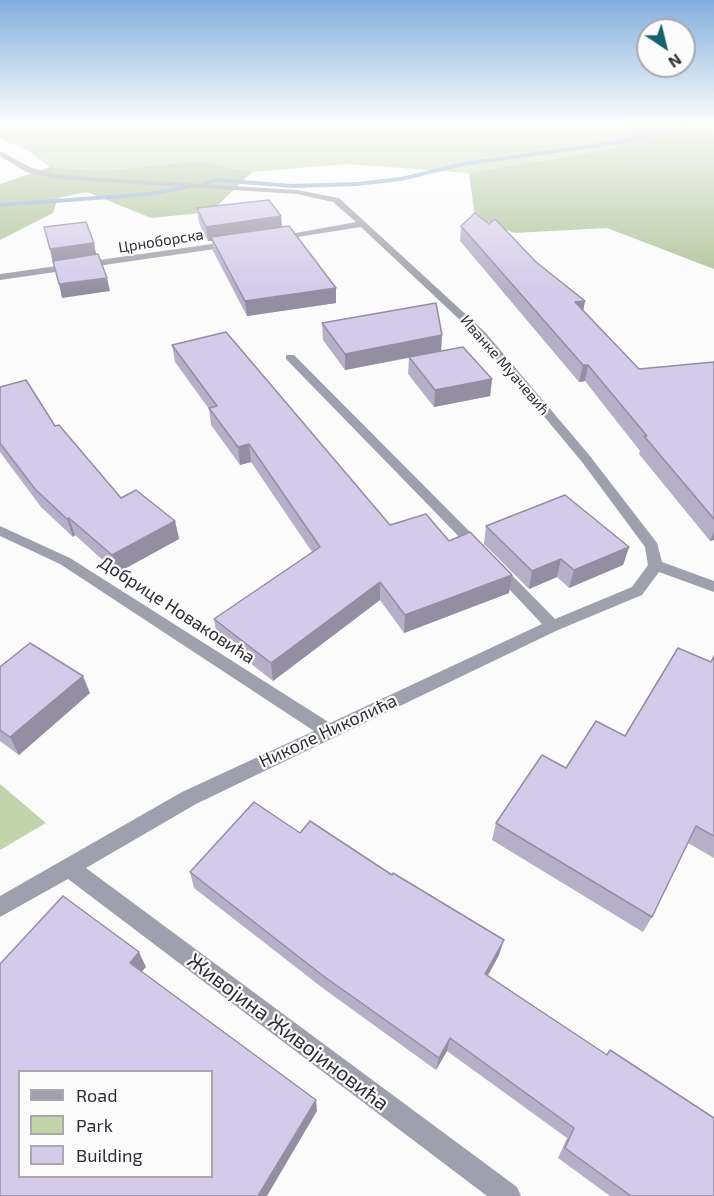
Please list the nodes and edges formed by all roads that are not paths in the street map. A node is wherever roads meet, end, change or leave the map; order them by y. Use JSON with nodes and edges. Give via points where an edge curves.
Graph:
{"nodes":[{"id":1,"x":103,"y":180,"type":"edge"},
{"id":2,"x":361,"y":224,"type":"junction"},
{"id":3,"x":270,"y":238,"type":"edge"},
{"id":4,"x":248,"y":241,"type":"edge"},
{"id":5,"x":0,"y":277,"type":"edge"},
{"id":6,"x":290,"y":357,"type":"dead end"},
{"id":7,"x":0,"y":530,"type":"edge"},
{"id":8,"x":655,"y":565,"type":"junction"},
{"id":9,"x":714,"y":588,"type":"edge"},
{"id":10,"x":553,"y":626,"type":"junction"},
{"id":11,"x":328,"y":731,"type":"junction"},
{"id":12,"x":68,"y":867,"type":"junction"},
{"id":13,"x":0,"y":907,"type":"edge"},
{"id":14,"x":508,"y":1196,"type":"edge"}],
"edges":[{"from":1,"to":2,"type":"street","name":"Иванке Муачевић","via":[[328,197]]},
{"from":2,"to":3,"type":"street"},
{"from":2,"to":8,"type":"street","name":"Иванке Муачевић","via":[[481,334],[647,539]]},
{"from":4,"to":5,"type":"street","name":"Црноборска"},
{"from":6,"to":10,"type":"street"},
{"from":7,"to":11,"type":"street","name":"Добрице Новаковића","via":[[65,561]]},
{"from":8,"to":9,"type":"street"},
{"from":8,"to":10,"type":"street","name":"Николе Николића","via":[[637,591]]},
{"from":10,"to":11,"type":"street","name":"Николе Николића"},
{"from":11,"to":12,"type":"street","name":"Николе Николића","via":[[189,798]]},
{"from":12,"to":13,"type":"street","name":"Николе Николића"},
{"from":12,"to":14,"type":"street","name":"Живојина Живојиновића"}]}
